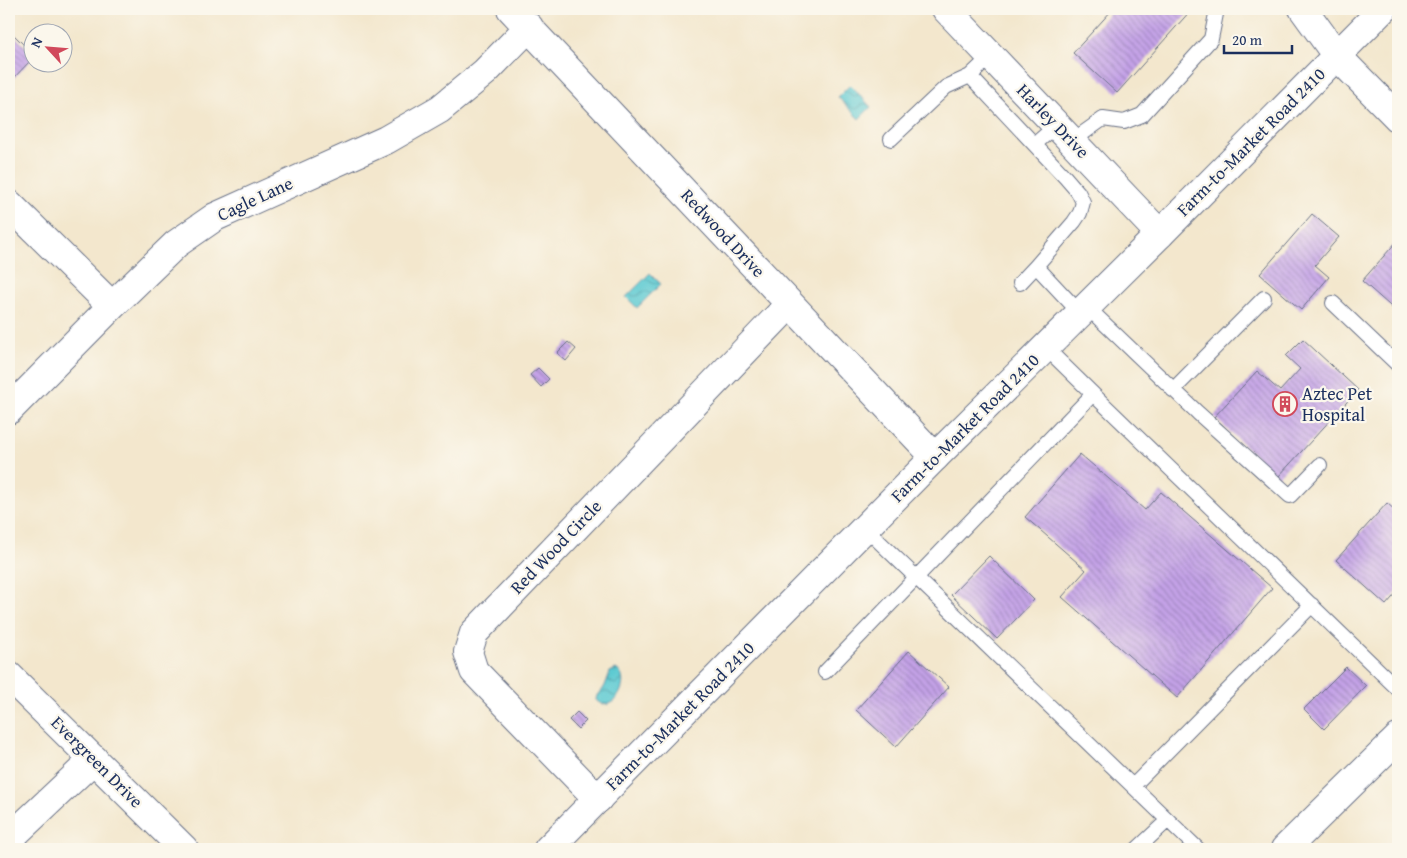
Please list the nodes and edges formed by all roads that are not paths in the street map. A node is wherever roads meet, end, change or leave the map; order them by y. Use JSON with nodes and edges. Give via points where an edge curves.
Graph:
{"nodes":[{"id":1,"x":946,"y":9,"type":"edge"},
{"id":2,"x":1217,"y":9,"type":"edge"},
{"id":3,"x":1303,"y":9,"type":"edge"},
{"id":4,"x":1383,"y":9,"type":"edge"},
{"id":5,"x":520,"y":18,"type":"edge"},
{"id":6,"x":991,"y":56,"type":"junction"},
{"id":7,"x":1337,"y":56,"type":"junction"},
{"id":8,"x":970,"y":76,"type":"junction"},
{"id":9,"x":1397,"y":113,"type":"edge"},
{"id":10,"x":1064,"y":133,"type":"junction"},
{"id":11,"x":891,"y":139,"type":"dead end"},
{"id":12,"x":1035,"y":144,"type":"junction"},
{"id":13,"x":9,"y":204,"type":"edge"},
{"id":14,"x":1160,"y":234,"type":"junction"},
{"id":15,"x":1036,"y":266,"type":"junction"},
{"id":16,"x":1020,"y":283,"type":"dead end"},
{"id":17,"x":1264,"y":298,"type":"dead end"},
{"id":18,"x":1333,"y":303,"type":"dead end"},
{"id":19,"x":790,"y":304,"type":"junction"},
{"id":20,"x":112,"y":306,"type":"junction"},
{"id":21,"x":1084,"y":310,"type":"junction"},
{"id":22,"x":1046,"y":348,"type":"junction"},
{"id":23,"x":1398,"y":365,"type":"edge"},
{"id":24,"x":1173,"y":390,"type":"junction"},
{"id":25,"x":1093,"y":394,"type":"junction"},
{"id":26,"x":9,"y":410,"type":"edge"},
{"id":27,"x":935,"y":457,"type":"junction"},
{"id":28,"x":1320,"y":465,"type":"dead end"},
{"id":29,"x":866,"y":528,"type":"junction"},
{"id":30,"x":916,"y":577,"type":"junction"},
{"id":31,"x":1312,"y":605,"type":"junction"},
{"id":32,"x":826,"y":672,"type":"dead end"},
{"id":33,"x":9,"y":676,"type":"edge"},
{"id":34,"x":1398,"y":689,"type":"edge"},
{"id":35,"x":1395,"y":742,"type":"edge"},
{"id":36,"x":94,"y":759,"type":"junction"},
{"id":37,"x":1133,"y":786,"type":"junction"},
{"id":38,"x":598,"y":799,"type":"junction"},
{"id":39,"x":1168,"y":820,"type":"junction"},
{"id":40,"x":9,"y":839,"type":"edge"},
{"id":41,"x":184,"y":849,"type":"edge"},
{"id":42,"x":549,"y":849,"type":"edge"},
{"id":43,"x":1137,"y":849,"type":"edge"},
{"id":44,"x":1198,"y":849,"type":"edge"},
{"id":45,"x":1285,"y":849,"type":"edge"}],
"edges":[{"from":1,"to":6,"type":"street","name":"Harley Drive"},
{"from":2,"to":10,"type":"lane","via":[[1212,39],[1142,115],[1124,122],[1103,119]]},
{"from":3,"to":7,"type":"street"},
{"from":4,"to":7,"type":"street","name":"Farm-to-Market Road 2410"},
{"from":5,"to":19,"type":"street","name":"Redwood Drive"},
{"from":5,"to":20,"type":"street","name":"Cagle Lane","via":[[485,72],[440,109],[386,140],[215,217],[176,244]]},
{"from":6,"to":8,"type":"lane"},
{"from":6,"to":10,"type":"street","name":"Harley Drive"},
{"from":7,"to":9,"type":"street"},
{"from":7,"to":14,"type":"street","name":"Farm-to-Market Road 2410"},
{"from":8,"to":11,"type":"lane","via":[[946,86]]},
{"from":8,"to":12,"type":"lane"},
{"from":10,"to":12,"type":"lane"},
{"from":10,"to":14,"type":"street","name":"Harley Drive"},
{"from":12,"to":15,"type":"lane","via":[[1084,202],[1074,222]]},
{"from":13,"to":20,"type":"street"},
{"from":14,"to":21,"type":"street","name":"Farm-to-Market Road 2410"},
{"from":15,"to":16,"type":"lane"},
{"from":15,"to":21,"type":"lane"},
{"from":17,"to":24,"type":"lane"},
{"from":18,"to":23,"type":"lane"},
{"from":19,"to":27,"type":"street","name":"Redwood Drive"},
{"from":19,"to":38,"type":"street","name":"Red Wood Circle","via":[[474,633],[468,652],[474,671]]},
{"from":20,"to":26,"type":"street","name":"Cagle Lane"},
{"from":21,"to":22,"type":"street","name":"Farm-to-Market Road 2410"},
{"from":21,"to":24,"type":"lane"},
{"from":22,"to":25,"type":"lane"},
{"from":22,"to":27,"type":"street","name":"Farm-to-Market Road 2410"},
{"from":24,"to":28,"type":"lane","via":[[1290,496]]},
{"from":25,"to":30,"type":"lane"},
{"from":25,"to":31,"type":"lane"},
{"from":27,"to":29,"type":"street","name":"Farm-to-Market Road 2410"},
{"from":29,"to":30,"type":"lane"},
{"from":29,"to":38,"type":"street","name":"Farm-to-Market Road 2410"},
{"from":30,"to":32,"type":"lane"},
{"from":30,"to":37,"type":"lane"},
{"from":31,"to":34,"type":"lane"},
{"from":31,"to":37,"type":"lane"},
{"from":33,"to":36,"type":"street","name":"Evergreen Drive"},
{"from":35,"to":45,"type":"street"},
{"from":36,"to":40,"type":"street"},
{"from":36,"to":41,"type":"street","name":"Evergreen Drive"},
{"from":37,"to":39,"type":"lane"},
{"from":38,"to":42,"type":"street","name":"Farm-to-Market Road 2410"},
{"from":39,"to":43,"type":"lane"},
{"from":39,"to":44,"type":"lane"}]}
